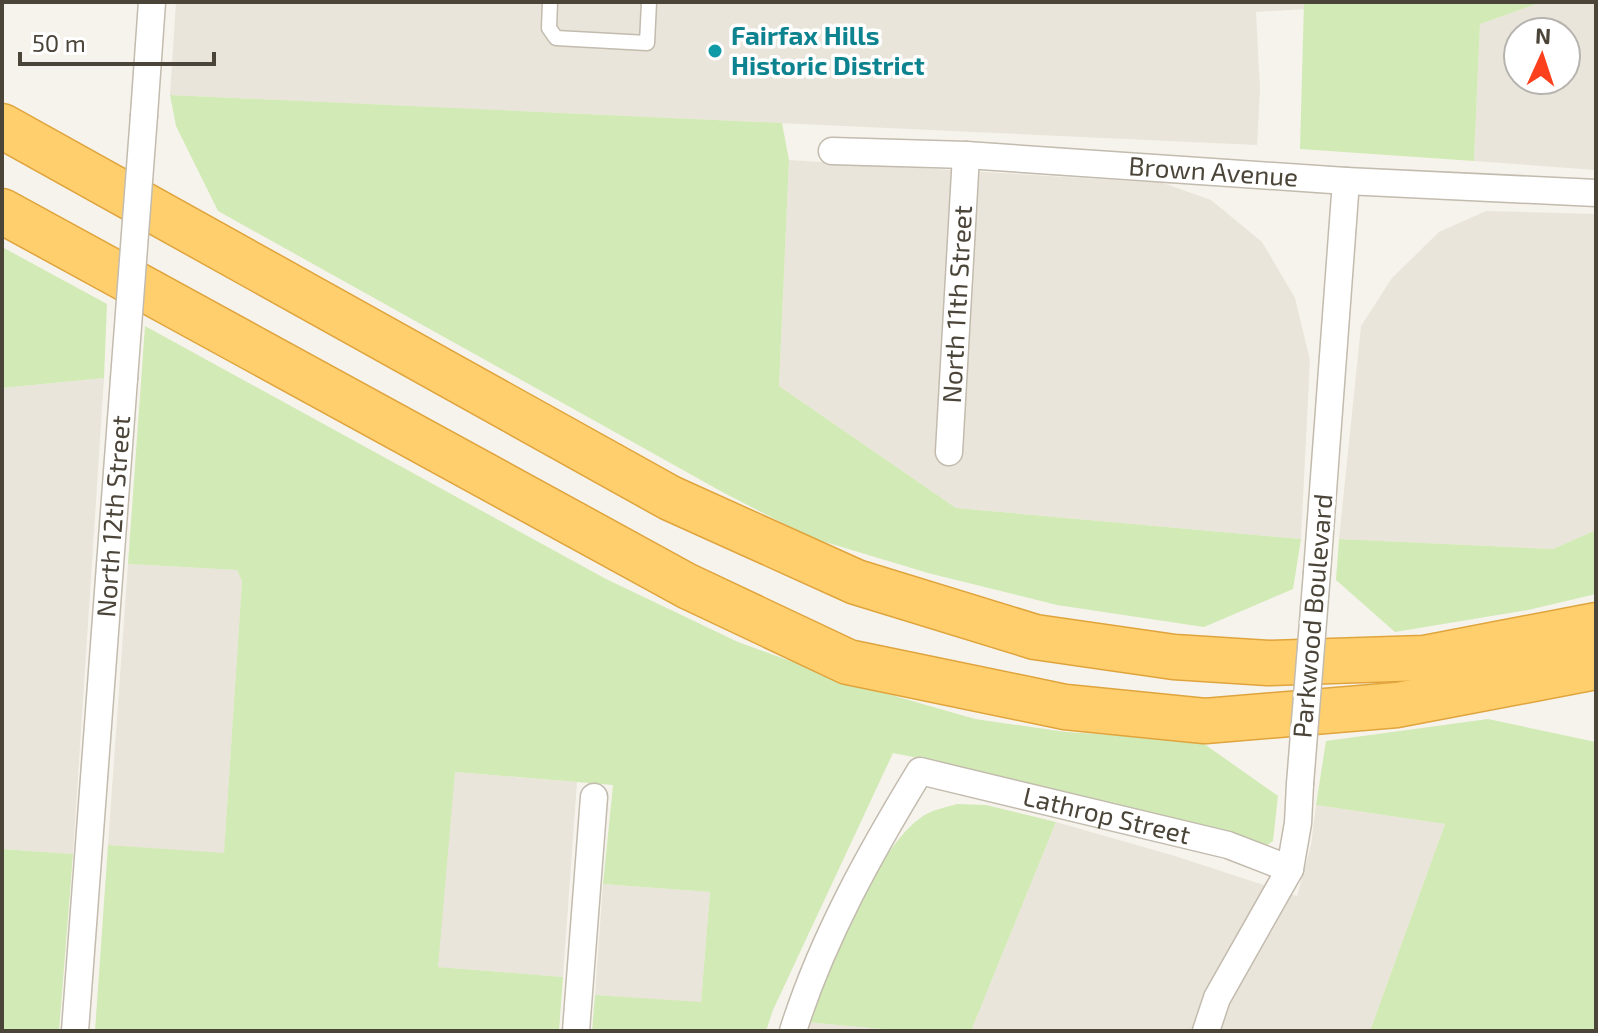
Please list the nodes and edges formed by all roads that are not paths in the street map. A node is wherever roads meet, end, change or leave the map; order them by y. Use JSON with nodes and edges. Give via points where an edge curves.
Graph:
{"nodes":[{"id":1,"x":152,"y":2,"type":"edge"},
{"id":2,"x":550,"y":2,"type":"edge"},
{"id":3,"x":649,"y":2,"type":"edge"},
{"id":4,"x":2,"y":126,"type":"edge"},
{"id":5,"x":832,"y":151,"type":"dead end"},
{"id":6,"x":966,"y":155,"type":"junction"},
{"id":7,"x":1346,"y":181,"type":"junction"},
{"id":8,"x":1596,"y":193,"type":"edge"},
{"id":9,"x":2,"y":211,"type":"edge"},
{"id":10,"x":949,"y":452,"type":"dead end"},
{"id":11,"x":1596,"y":625,"type":"edge"},
{"id":12,"x":1596,"y":667,"type":"edge"},
{"id":13,"x":594,"y":797,"type":"dead end"},
{"id":14,"x":1290,"y":869,"type":"junction"},
{"id":15,"x":75,"y":1031,"type":"edge"},
{"id":16,"x":576,"y":1031,"type":"edge"},
{"id":17,"x":793,"y":1031,"type":"edge"},
{"id":18,"x":1206,"y":1031,"type":"edge"}],
"edges":[{"from":1,"to":15,"type":"street","name":"North 12th Street","bridge":true},
{"from":2,"to":3,"type":"lane","via":[[549,28],[556,38],[647,43]]},
{"from":4,"to":11,"type":"highway","via":[[670,498],[856,582],[1035,637],[1252,662],[1424,658]]},
{"from":5,"to":6,"type":"street","name":"Brown Avenue"},
{"from":6,"to":7,"type":"street","name":"Brown Avenue"},
{"from":6,"to":10,"type":"street","name":"North 11th Street"},
{"from":7,"to":8,"type":"street","name":"Brown Avenue"},
{"from":7,"to":14,"type":"street","name":"Parkwood Boulevard","bridge":true,"via":[[1298,823]]},
{"from":9,"to":12,"type":"highway","via":[[687,586],[848,662],[1065,707],[1205,721],[1397,705]]},
{"from":13,"to":16,"type":"street"},
{"from":14,"to":17,"type":"street","name":"Lathrop Street","via":[[1228,845],[920,771],[839,919]]},
{"from":14,"to":18,"type":"street","name":"Parkwood Boulevard","via":[[1217,998]]}]}
